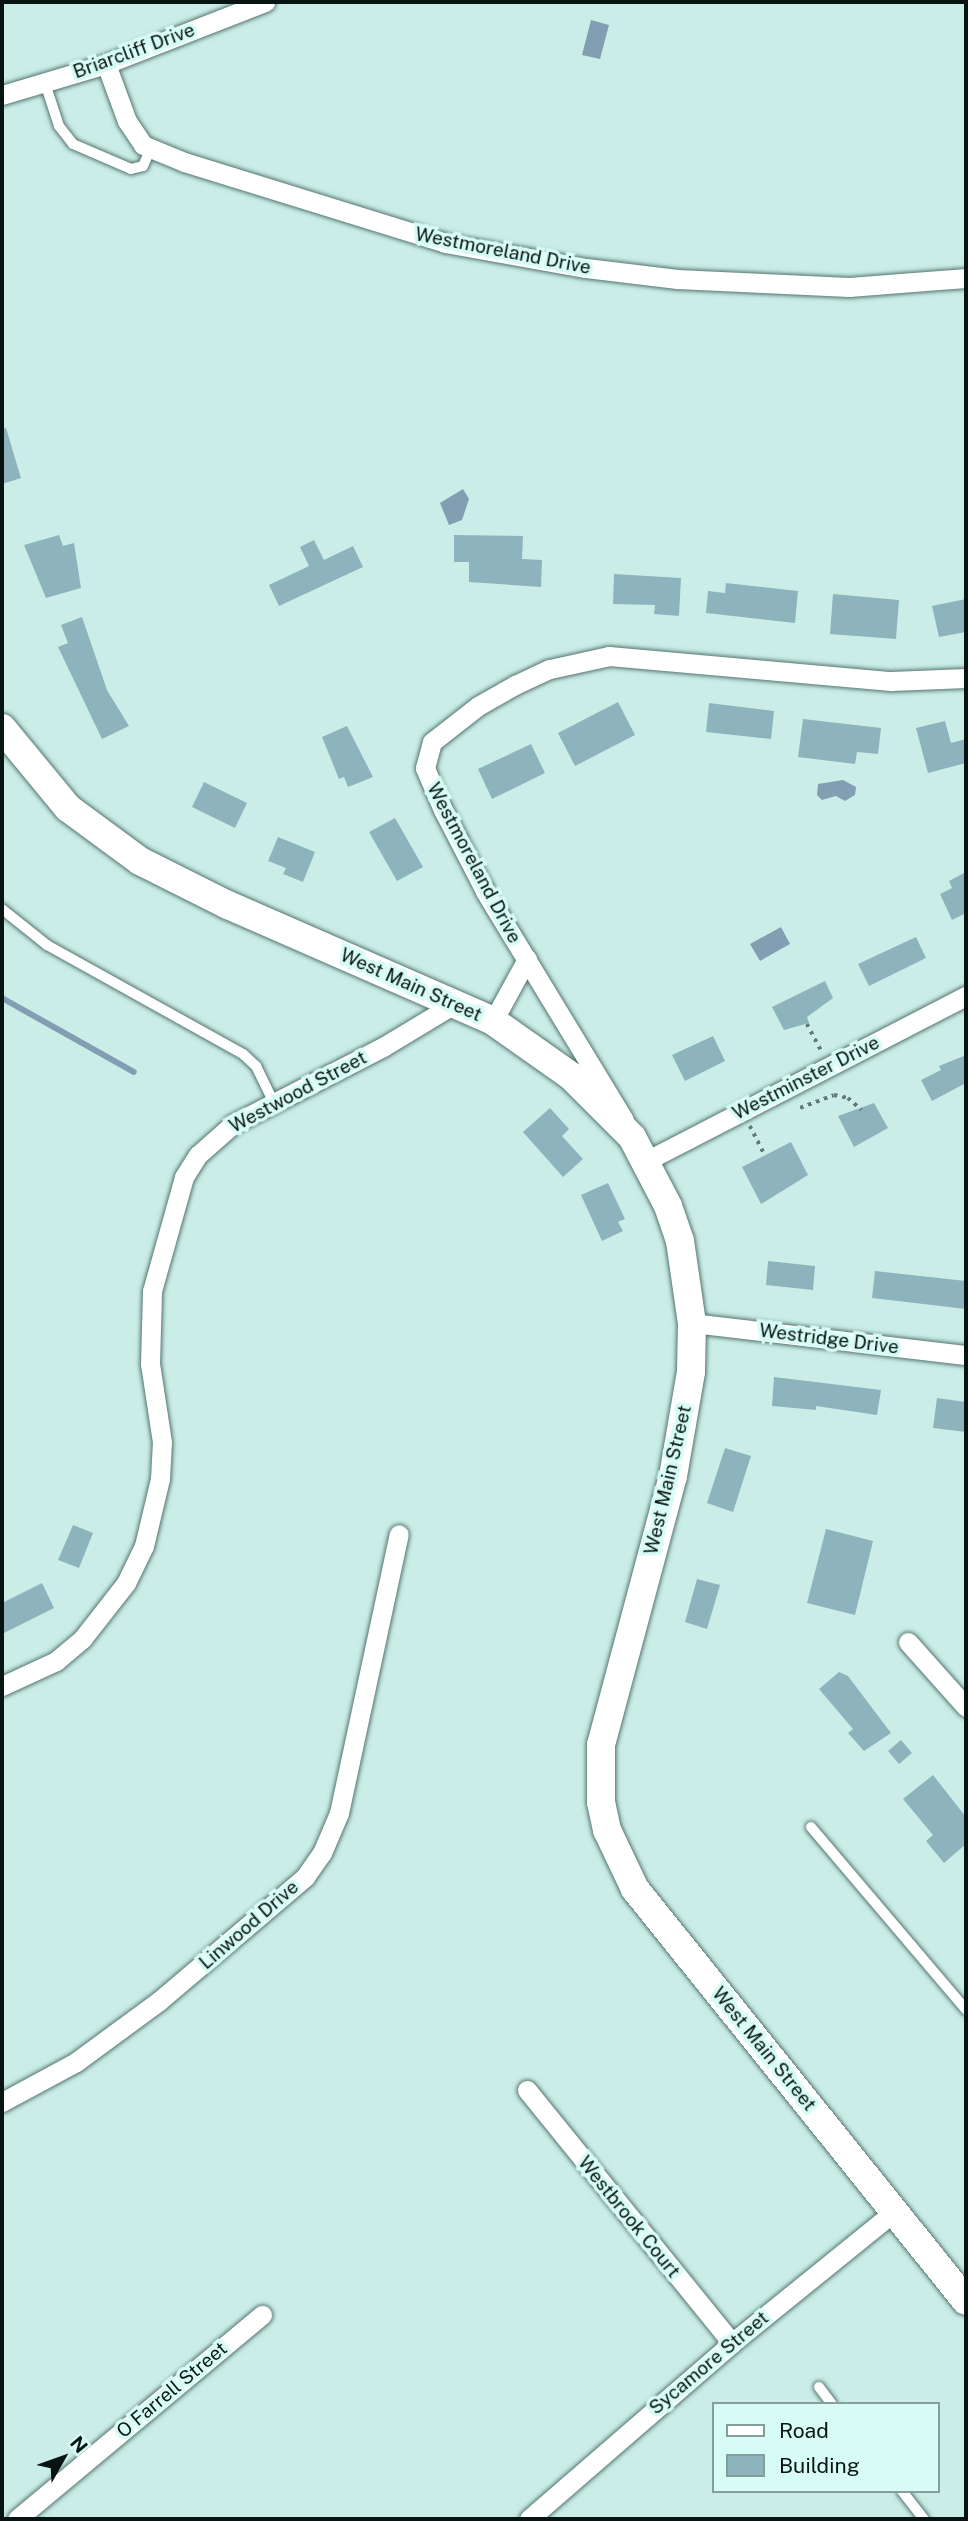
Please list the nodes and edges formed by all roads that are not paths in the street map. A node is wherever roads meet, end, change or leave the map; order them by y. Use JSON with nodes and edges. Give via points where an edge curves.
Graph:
{"nodes":[{"id":1,"x":265,"y":2,"type":"edge"},
{"id":2,"x":106,"y":64,"type":"junction"},
{"id":3,"x":45,"y":83,"type":"junction"},
{"id":4,"x":2,"y":95,"type":"edge"},
{"id":5,"x":152,"y":148,"type":"junction"},
{"id":6,"x":966,"y":278,"type":"edge"},
{"id":7,"x":966,"y":678,"type":"edge"},
{"id":8,"x":2,"y":728,"type":"edge"},
{"id":9,"x":2,"y":909,"type":"edge"},
{"id":10,"x":527,"y":959,"type":"junction"},
{"id":11,"x":966,"y":996,"type":"edge"},
{"id":12,"x":456,"y":1003,"type":"junction"},
{"id":13,"x":493,"y":1021,"type":"junction"},
{"id":14,"x":274,"y":1103,"type":"junction"},
{"id":15,"x":632,"y":1137,"type":"junction"},
{"id":16,"x":646,"y":1161,"type":"junction"},
{"id":17,"x":692,"y":1323,"type":"junction"},
{"id":18,"x":966,"y":1355,"type":"edge"},
{"id":19,"x":399,"y":1534,"type":"dead end"},
{"id":20,"x":908,"y":1642,"type":"dead end"},
{"id":21,"x":2,"y":1686,"type":"edge"},
{"id":22,"x":966,"y":1707,"type":"edge"},
{"id":23,"x":811,"y":1827,"type":"dead end"},
{"id":24,"x":966,"y":2010,"type":"edge"},
{"id":25,"x":527,"y":2091,"type":"dead end"},
{"id":26,"x":2,"y":2102,"type":"edge"},
{"id":27,"x":894,"y":2212,"type":"junction"},
{"id":28,"x":966,"y":2301,"type":"edge"},
{"id":29,"x":262,"y":2315,"type":"dead end"},
{"id":30,"x":732,"y":2343,"type":"junction"},
{"id":31,"x":819,"y":2387,"type":"dead end"},
{"id":32,"x":830,"y":2402,"type":"edge"},
{"id":33,"x":904,"y":2493,"type":"edge"},
{"id":34,"x":17,"y":2519,"type":"edge"},
{"id":35,"x":529,"y":2519,"type":"edge"},
{"id":36,"x":924,"y":2519,"type":"edge"}],
"edges":[{"from":1,"to":2,"type":"street","name":"Briarcliff Drive"},
{"from":2,"to":3,"type":"street","name":"Briarcliff Drive"},
{"from":2,"to":5,"type":"street","name":"Westmoreland Drive","via":[[133,133]]},
{"from":3,"to":4,"type":"street","name":"Briarcliff Drive"},
{"from":3,"to":5,"type":"lane","via":[[59,126],[73,144],[131,169],[143,166]]},
{"from":5,"to":6,"type":"street","name":"Westmoreland Drive","via":[[445,243],[586,268],[677,279],[849,287]]},
{"from":7,"to":10,"type":"street","name":"Westmoreland Drive","via":[[891,681],[609,656],[550,669],[478,706],[432,742],[425,768],[485,891]]},
{"from":8,"to":12,"type":"main road","name":"West Main Street","via":[[68,808],[140,861],[228,905]]},
{"from":9,"to":14,"type":"lane","via":[[47,945],[243,1054],[256,1066]]},
{"from":10,"to":13,"type":"street"},
{"from":10,"to":15,"type":"street","name":"Westmoreland Drive","via":[[589,1055]]},
{"from":11,"to":16,"type":"street","name":"Westminster Drive"},
{"from":12,"to":13,"type":"main road","name":"West Main Street"},
{"from":12,"to":14,"type":"street","name":"Westwood Street"},
{"from":13,"to":15,"type":"main road","name":"West Main Street","via":[[572,1076]]},
{"from":14,"to":21,"type":"street","name":"Westwood Street","via":[[214,1138],[184,1177],[152,1291],[150,1364],[162,1442],[160,1479],[154,1516],[136,1562],[107,1612],[83,1639],[44,1667]]},
{"from":15,"to":16,"type":"main road","name":"West Main Street"},
{"from":16,"to":17,"type":"main road","name":"West Main Street","via":[[680,1241]]},
{"from":17,"to":18,"type":"street","name":"Westridge Drive"},
{"from":17,"to":27,"type":"main road","name":"West Main Street","via":[[684,1427],[601,1745],[601,1802],[607,1830],[635,1889]]},
{"from":19,"to":26,"type":"street","name":"Linwood Drive","via":[[339,1813],[316,1861],[287,1896],[159,2001],[76,2062]]},
{"from":20,"to":22,"type":"street"},
{"from":23,"to":24,"type":"lane"},
{"from":25,"to":30,"type":"street","name":"Westbrook Court"},
{"from":27,"to":28,"type":"main road","name":"West Main Street"},
{"from":27,"to":30,"type":"street","name":"Sycamore Street"},
{"from":29,"to":34,"type":"street","name":"O Farrell Street"},
{"from":30,"to":35,"type":"street","name":"Sycamore Street"},
{"from":31,"to":32,"type":"lane"},
{"from":33,"to":36,"type":"lane"}]}
